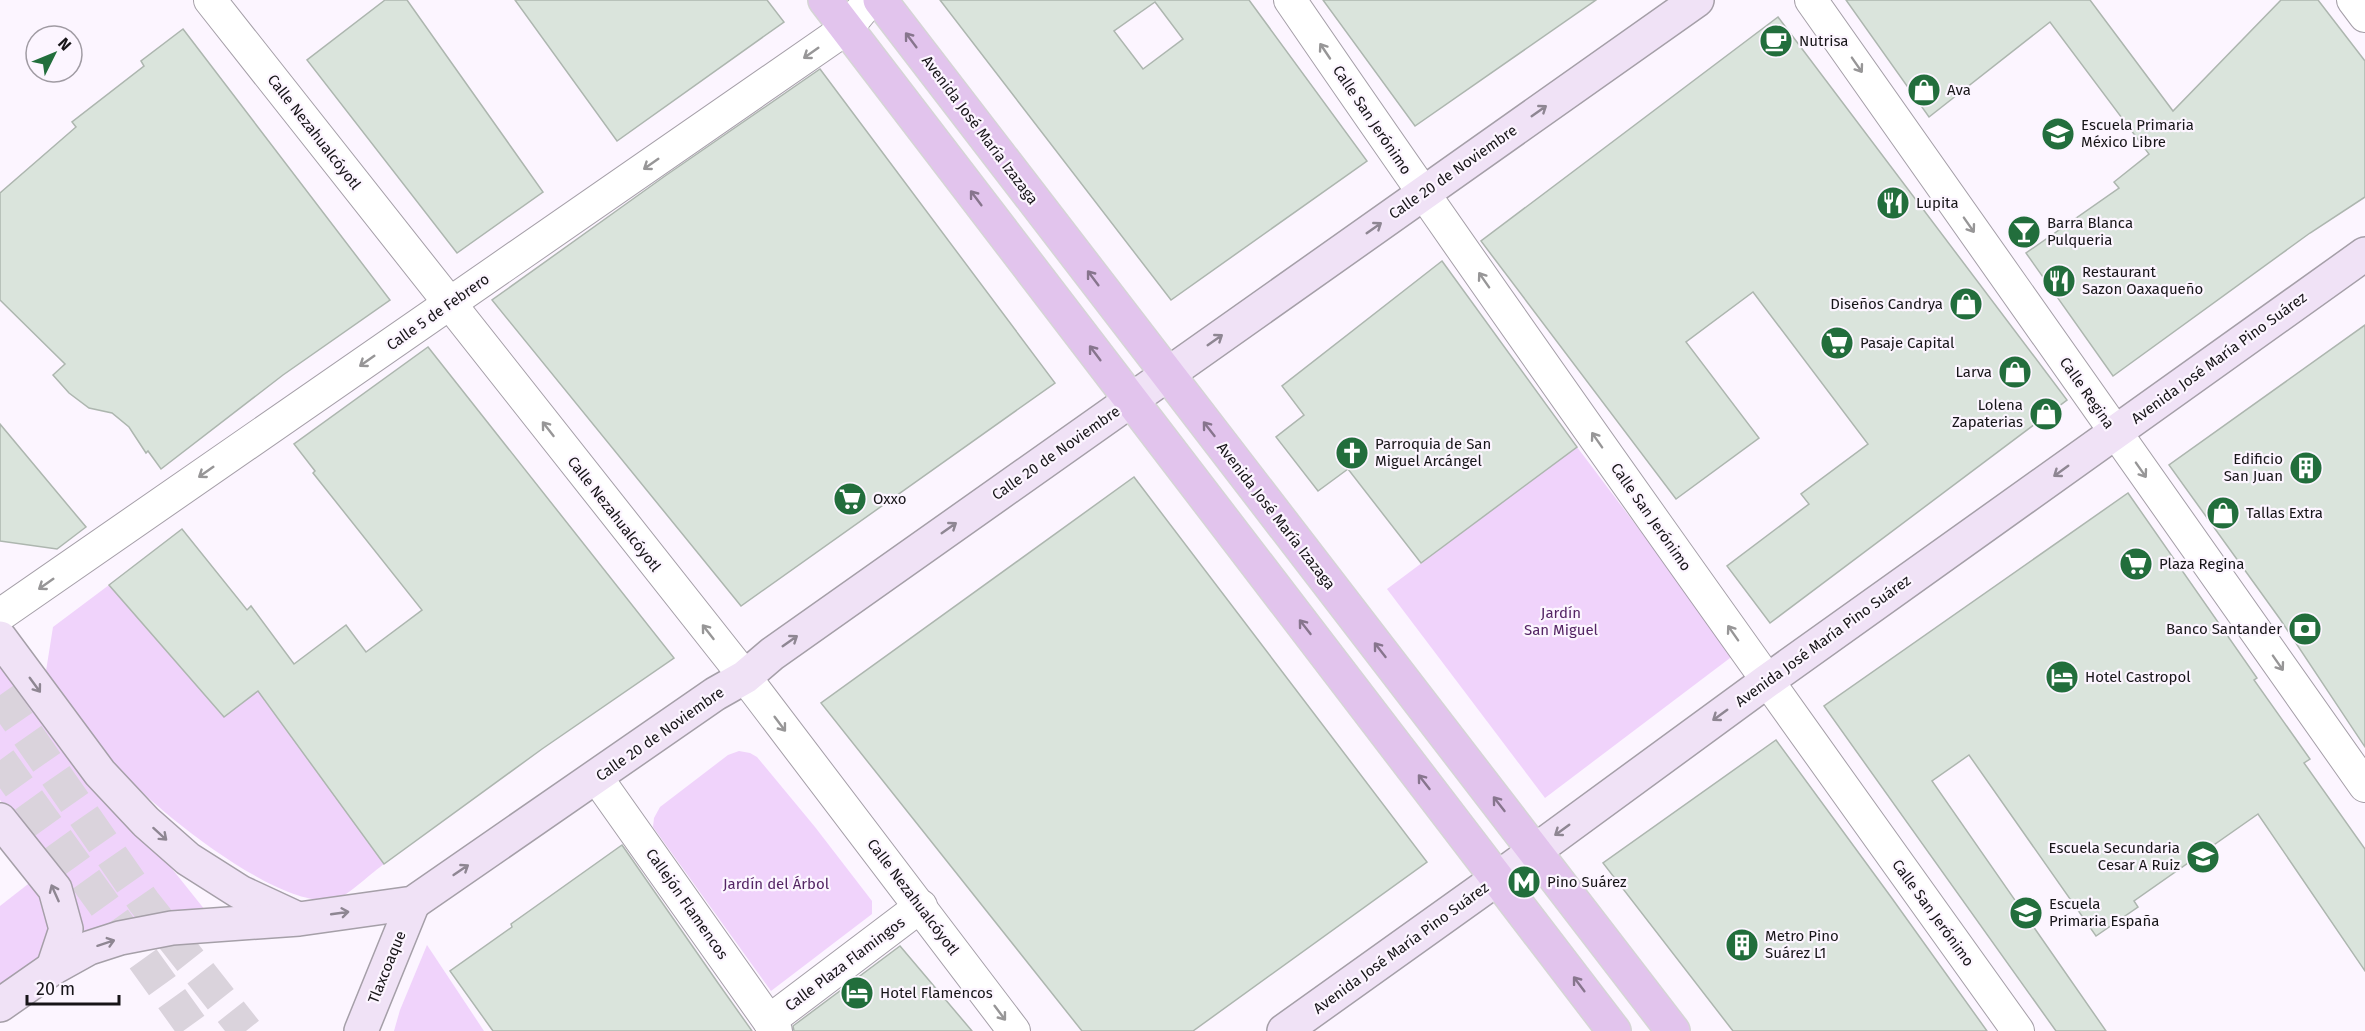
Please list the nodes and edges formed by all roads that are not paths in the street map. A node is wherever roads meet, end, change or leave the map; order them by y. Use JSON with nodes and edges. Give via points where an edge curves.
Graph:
{"nodes":[{"id":1,"x":210,"y":0,"type":"edge"},
{"id":2,"x":825,"y":0,"type":"edge"},
{"id":3,"x":870,"y":0,"type":"edge"},
{"id":4,"x":880,"y":0,"type":"edge"},
{"id":5,"x":1290,"y":0,"type":"edge"},
{"id":6,"x":1697,"y":0,"type":"edge"},
{"id":7,"x":1811,"y":0,"type":"edge"},
{"id":8,"x":2353,"y":0,"type":"edge"},
{"id":9,"x":2365,"y":16,"type":"edge"},
{"id":10,"x":847,"y":28,"type":"junction"},
{"id":11,"x":1423,"y":193,"type":"junction"},
{"id":12,"x":2365,"y":254,"type":"edge"},
{"id":13,"x":449,"y":304,"type":"junction"},
{"id":14,"x":1167,"y":374,"type":"junction"},
{"id":15,"x":1130,"y":400,"type":"junction"},
{"id":16,"x":2115,"y":433,"type":"junction"},
{"id":17,"x":0,"y":615,"type":"edge"},
{"id":18,"x":0,"y":638,"type":"edge"},
{"id":19,"x":745,"y":678,"type":"junction"},
{"id":20,"x":1767,"y":681,"type":"junction"},
{"id":21,"x":597,"y":778,"type":"junction"},
{"id":22,"x":2365,"y":786,"type":"edge"},
{"id":23,"x":0,"y":820,"type":"edge"},
{"id":24,"x":1534,"y":851,"type":"junction"},
{"id":25,"x":1498,"y":878,"type":"junction"},
{"id":26,"x":413,"y":903,"type":"junction"},
{"id":27,"x":921,"y":906,"type":"junction"},
{"id":28,"x":299,"y":920,"type":"junction"},
{"id":29,"x":53,"y":968,"type":"junction"},
{"id":30,"x":0,"y":1005,"type":"edge"},
{"id":31,"x":773,"y":1026,"type":"edge"},
{"id":32,"x":361,"y":1031,"type":"edge"},
{"id":33,"x":1014,"y":1031,"type":"edge"},
{"id":34,"x":1284,"y":1031,"type":"edge"},
{"id":35,"x":1614,"y":1031,"type":"edge"},
{"id":36,"x":1673,"y":1031,"type":"edge"},
{"id":37,"x":2018,"y":1031,"type":"edge"}],
"edges":[{"from":1,"to":13,"type":"street","name":"Calle Nezahualcóyotl"},
{"from":2,"to":10,"type":"main road"},
{"from":3,"to":10,"type":"street","name":"Calle 5 de Febrero"},
{"from":14,"to":4,"type":"main road","name":"Avenida José María Izazaga","one_way":true},
{"from":11,"to":5,"type":"street","name":"Calle San Jerónimo","one_way":true},
{"from":11,"to":6,"type":"main road","name":"Calle 20 de Noviembre","one_way":true},
{"from":7,"to":16,"type":"street","name":"Calle Regina","one_way":true},
{"from":8,"to":9,"type":"street"},
{"from":10,"to":13,"type":"street","name":"Calle 5 de Febrero","one_way":true},
{"from":15,"to":10,"type":"main road","one_way":true},
{"from":14,"to":11,"type":"main road","name":"Calle 20 de Noviembre","one_way":true},
{"from":20,"to":11,"type":"street","name":"Calle San Jerónimo","one_way":true},
{"from":12,"to":16,"type":"main road","name":"Avenida José María Pino Suárez"},
{"from":13,"to":17,"type":"street","name":"Calle 5 de Febrero","one_way":true},
{"from":19,"to":13,"type":"street","name":"Calle Nezahualcóyotl","one_way":true},
{"from":14,"to":15,"type":"main road","name":"Calle 20 de Noviembre"},
{"from":24,"to":14,"type":"main road","name":"Avenida José María Izazaga","one_way":true},
{"from":19,"to":15,"type":"main road","name":"Calle 20 de Noviembre","one_way":true,"via":[[772,654]]},
{"from":25,"to":15,"type":"main road","one_way":true},
{"from":16,"to":20,"type":"main road","name":"Avenida José María Pino Suárez","one_way":true},
{"from":16,"to":22,"type":"street","name":"Calle Regina","one_way":true},
{"from":18,"to":28,"type":"main road","one_way":true,"via":[[100,773],[146,822],[188,859],[240,892]]},
{"from":19,"to":21,"type":"main road","name":"Calle 20 de Noviembre","via":[[715,694]]},
{"from":19,"to":27,"type":"street","name":"Calle Nezahualcóyotl","one_way":true},
{"from":20,"to":24,"type":"main road","name":"Avenida José María Pino Suárez","one_way":true},
{"from":20,"to":37,"type":"street","name":"Calle San Jerónimo"},
{"from":26,"to":21,"type":"main road","name":"Calle 20 de Noviembre","one_way":true},
{"from":21,"to":31,"type":"street","name":"Callejón Flamencos"},
{"from":29,"to":23,"type":"main road","one_way":true,"via":[[66,929],[55,889]]},
{"from":24,"to":25,"type":"main road","name":"Avenida José María Pino Suárez"},
{"from":24,"to":36,"type":"main road","name":"Avenida José María Izazaga"},
{"from":25,"to":34,"type":"main road","name":"Avenida José María Pino Suárez"},
{"from":35,"to":25,"type":"main road","one_way":true},
{"from":28,"to":26,"type":"main road","one_way":true},
{"from":26,"to":32,"type":"main road","name":"Tlaxcoaque"},
{"from":27,"to":31,"type":"street","name":"Calle Plaza Flamingos"},
{"from":27,"to":33,"type":"street","name":"Calle Nezahualcóyotl","one_way":true},
{"from":29,"to":28,"type":"main road","one_way":true,"via":[[89,948],[130,936],[172,928]]},
{"from":29,"to":30,"type":"main road"}]}
